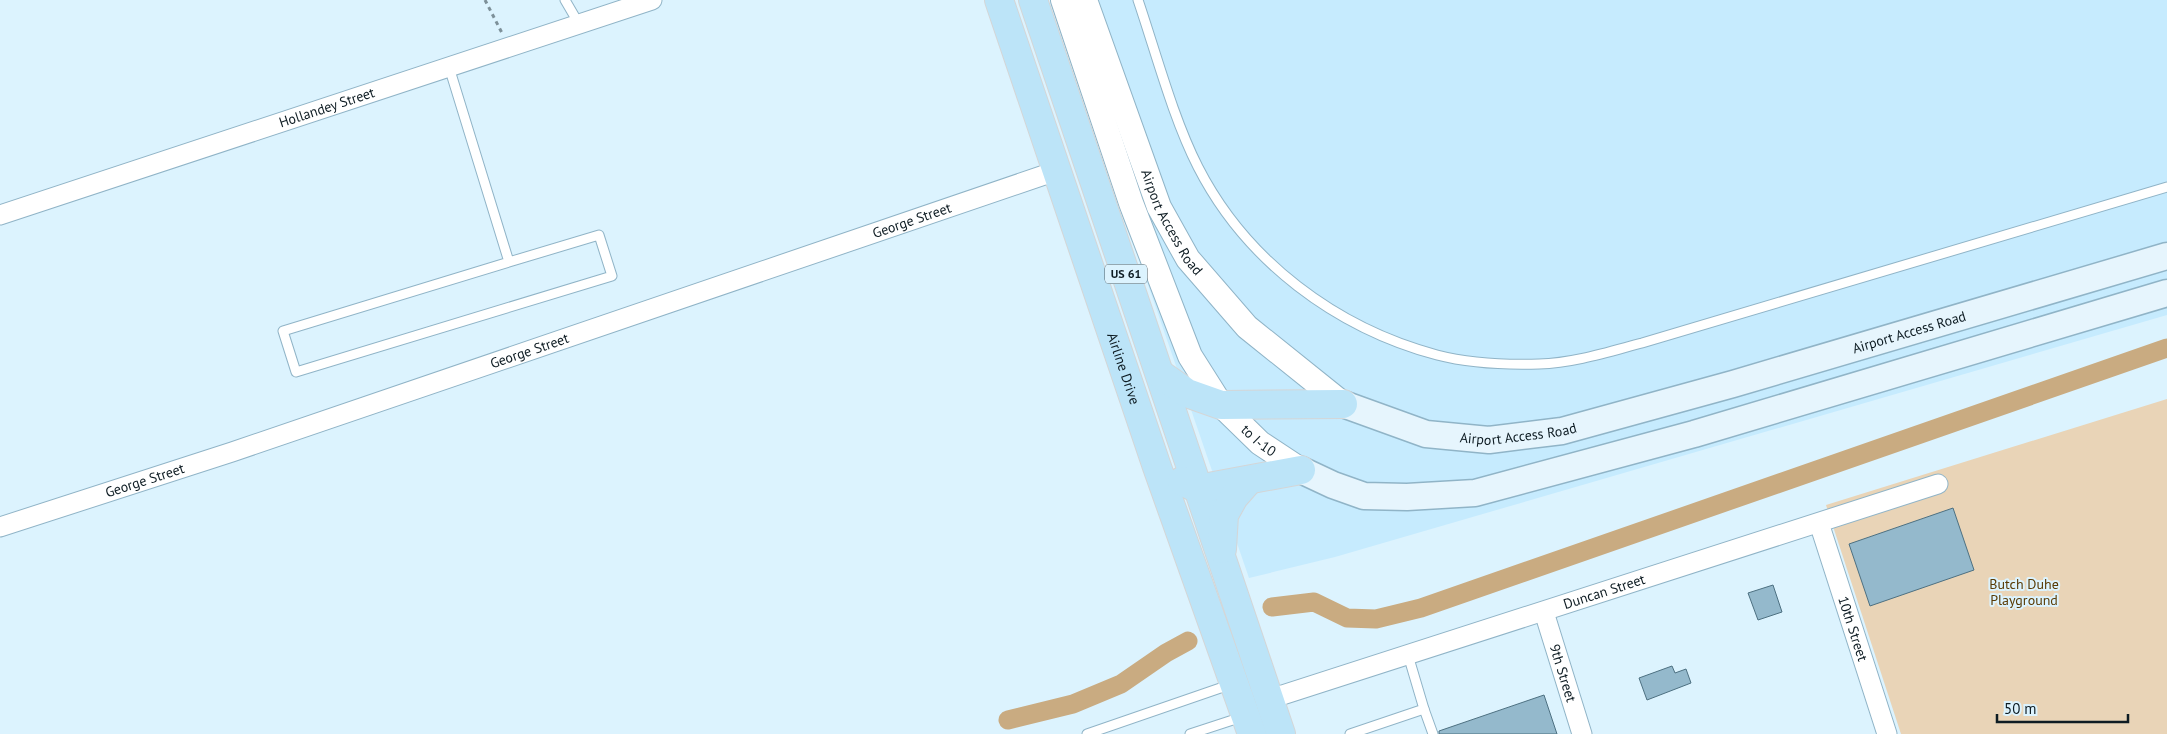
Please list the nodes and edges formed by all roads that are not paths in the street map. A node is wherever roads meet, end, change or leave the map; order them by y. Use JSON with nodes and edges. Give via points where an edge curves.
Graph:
{"nodes":[{"id":1,"x":565,"y":0,"type":"edge"},
{"id":2,"x":652,"y":0,"type":"edge"},
{"id":3,"x":999,"y":0,"type":"edge"},
{"id":4,"x":1033,"y":0,"type":"edge"},
{"id":5,"x":1063,"y":0,"type":"edge"},
{"id":6,"x":1085,"y":0,"type":"edge"},
{"id":7,"x":1138,"y":0,"type":"edge"},
{"id":8,"x":580,"y":24,"type":"junction"},
{"id":9,"x":449,"y":67,"type":"junction"},
{"id":10,"x":1056,"y":171,"type":"junction"},
{"id":11,"x":2167,"y":187,"type":"edge"},
{"id":12,"x":0,"y":214,"type":"edge"},
{"id":13,"x":2167,"y":256,"type":"edge"},
{"id":14,"x":509,"y":262,"type":"junction"},
{"id":15,"x":2167,"y":293,"type":"edge"},
{"id":16,"x":1160,"y":374,"type":"junction"},
{"id":17,"x":1343,"y":404,"type":"junction"},
{"id":18,"x":1221,"y":406,"type":"junction"},
{"id":19,"x":1157,"y":467,"type":"junction"},
{"id":20,"x":1301,"y":470,"type":"junction"},
{"id":21,"x":1249,"y":480,"type":"junction"},
{"id":22,"x":1938,"y":484,"type":"dead end"},
{"id":23,"x":1198,"y":489,"type":"junction"},
{"id":24,"x":1819,"y":523,"type":"junction"},
{"id":25,"x":0,"y":527,"type":"edge"},
{"id":26,"x":1222,"y":558,"type":"junction"},
{"id":27,"x":1544,"y":612,"type":"junction"},
{"id":28,"x":1408,"y":655,"type":"junction"},
{"id":29,"x":1234,"y":683,"type":"junction"},
{"id":30,"x":1270,"y":699,"type":"junction"},
{"id":31,"x":1424,"y":709,"type":"junction"},
{"id":32,"x":1114,"y":725,"type":"junction"},
{"id":33,"x":1249,"y":725,"type":"edge"},
{"id":34,"x":1087,"y":734,"type":"edge"},
{"id":35,"x":1111,"y":734,"type":"edge"},
{"id":36,"x":1190,"y":734,"type":"edge"},
{"id":37,"x":1281,"y":734,"type":"edge"},
{"id":38,"x":1350,"y":734,"type":"edge"},
{"id":39,"x":1433,"y":734,"type":"edge"},
{"id":40,"x":1582,"y":734,"type":"edge"},
{"id":41,"x":1888,"y":734,"type":"edge"}],
"edges":[{"from":1,"to":8,"type":"lane"},
{"from":2,"to":8,"type":"street","name":"Hollandey Street"},
{"from":3,"to":10,"type":"highway","name":"Airline Drive","number":"US 61"},
{"from":4,"to":16,"type":"highway","number":"US 61"},
{"from":5,"to":18,"type":"street","name":"Airport Access Road","via":[[1131,202],[1190,356]]},
{"from":6,"to":17,"type":"street","name":"Airport Access Road","via":[[1159,207],[1188,259],[1247,327]]},
{"from":7,"to":11,"type":"lane","via":[[1197,167],[1219,204],[1256,249],[1287,279],[1339,316],[1393,342],[1439,356],[1512,364],[1581,359]]},
{"from":8,"to":9,"type":"street","name":"Hollandey Street"},
{"from":9,"to":12,"type":"street","name":"Hollandey Street"},
{"from":9,"to":14,"type":"lane"},
{"from":10,"to":19,"type":"highway","name":"Airline Drive","number":"US 61"},
{"from":10,"to":25,"type":"street","name":"George Street","via":[[232,452]]},
{"from":13,"to":17,"type":"main road","name":"Airport Access Road","via":[[1562,431],[1488,440],[1426,434]]},
{"from":14,"to":14,"type":"lane","via":[[284,331],[296,372],[612,276],[599,235]]},
{"from":15,"to":20,"type":"main road","via":[[1694,434],[1475,493],[1364,496]]},
{"from":16,"to":18,"type":"highway","via":[[1187,393]]},
{"from":16,"to":23,"type":"highway","number":"US 61"},
{"from":17,"to":18,"type":"highway"},
{"from":18,"to":20,"type":"street","name":"to I-10","via":[[1260,443]]},
{"from":19,"to":23,"type":"highway"},
{"from":19,"to":29,"type":"highway","name":"Airline Drive","number":"US 61"},
{"from":20,"to":21,"type":"highway"},
{"from":21,"to":23,"type":"highway"},
{"from":21,"to":26,"type":"highway","via":[[1224,515]]},
{"from":22,"to":24,"type":"street","name":"Duncan Street"},
{"from":23,"to":26,"type":"highway","number":"US 61"},
{"from":24,"to":27,"type":"street","name":"Duncan Street"},
{"from":24,"to":41,"type":"street","name":"10th Street"},
{"from":26,"to":30,"type":"highway","number":"US 61"},
{"from":27,"to":28,"type":"street","name":"Duncan Street"},
{"from":27,"to":40,"type":"street","name":"9th Street"},
{"from":28,"to":30,"type":"street","name":"Duncan Street"},
{"from":28,"to":31,"type":"lane"},
{"from":29,"to":32,"type":"lane"},
{"from":29,"to":33,"type":"highway","name":"Airline Drive","number":"US 61"},
{"from":30,"to":37,"type":"highway","number":"US 61"},
{"from":31,"to":38,"type":"lane"},
{"from":31,"to":39,"type":"lane"},
{"from":32,"to":34,"type":"lane"},
{"from":32,"to":35,"type":"lane"},
{"from":33,"to":36,"type":"lane"}]}
